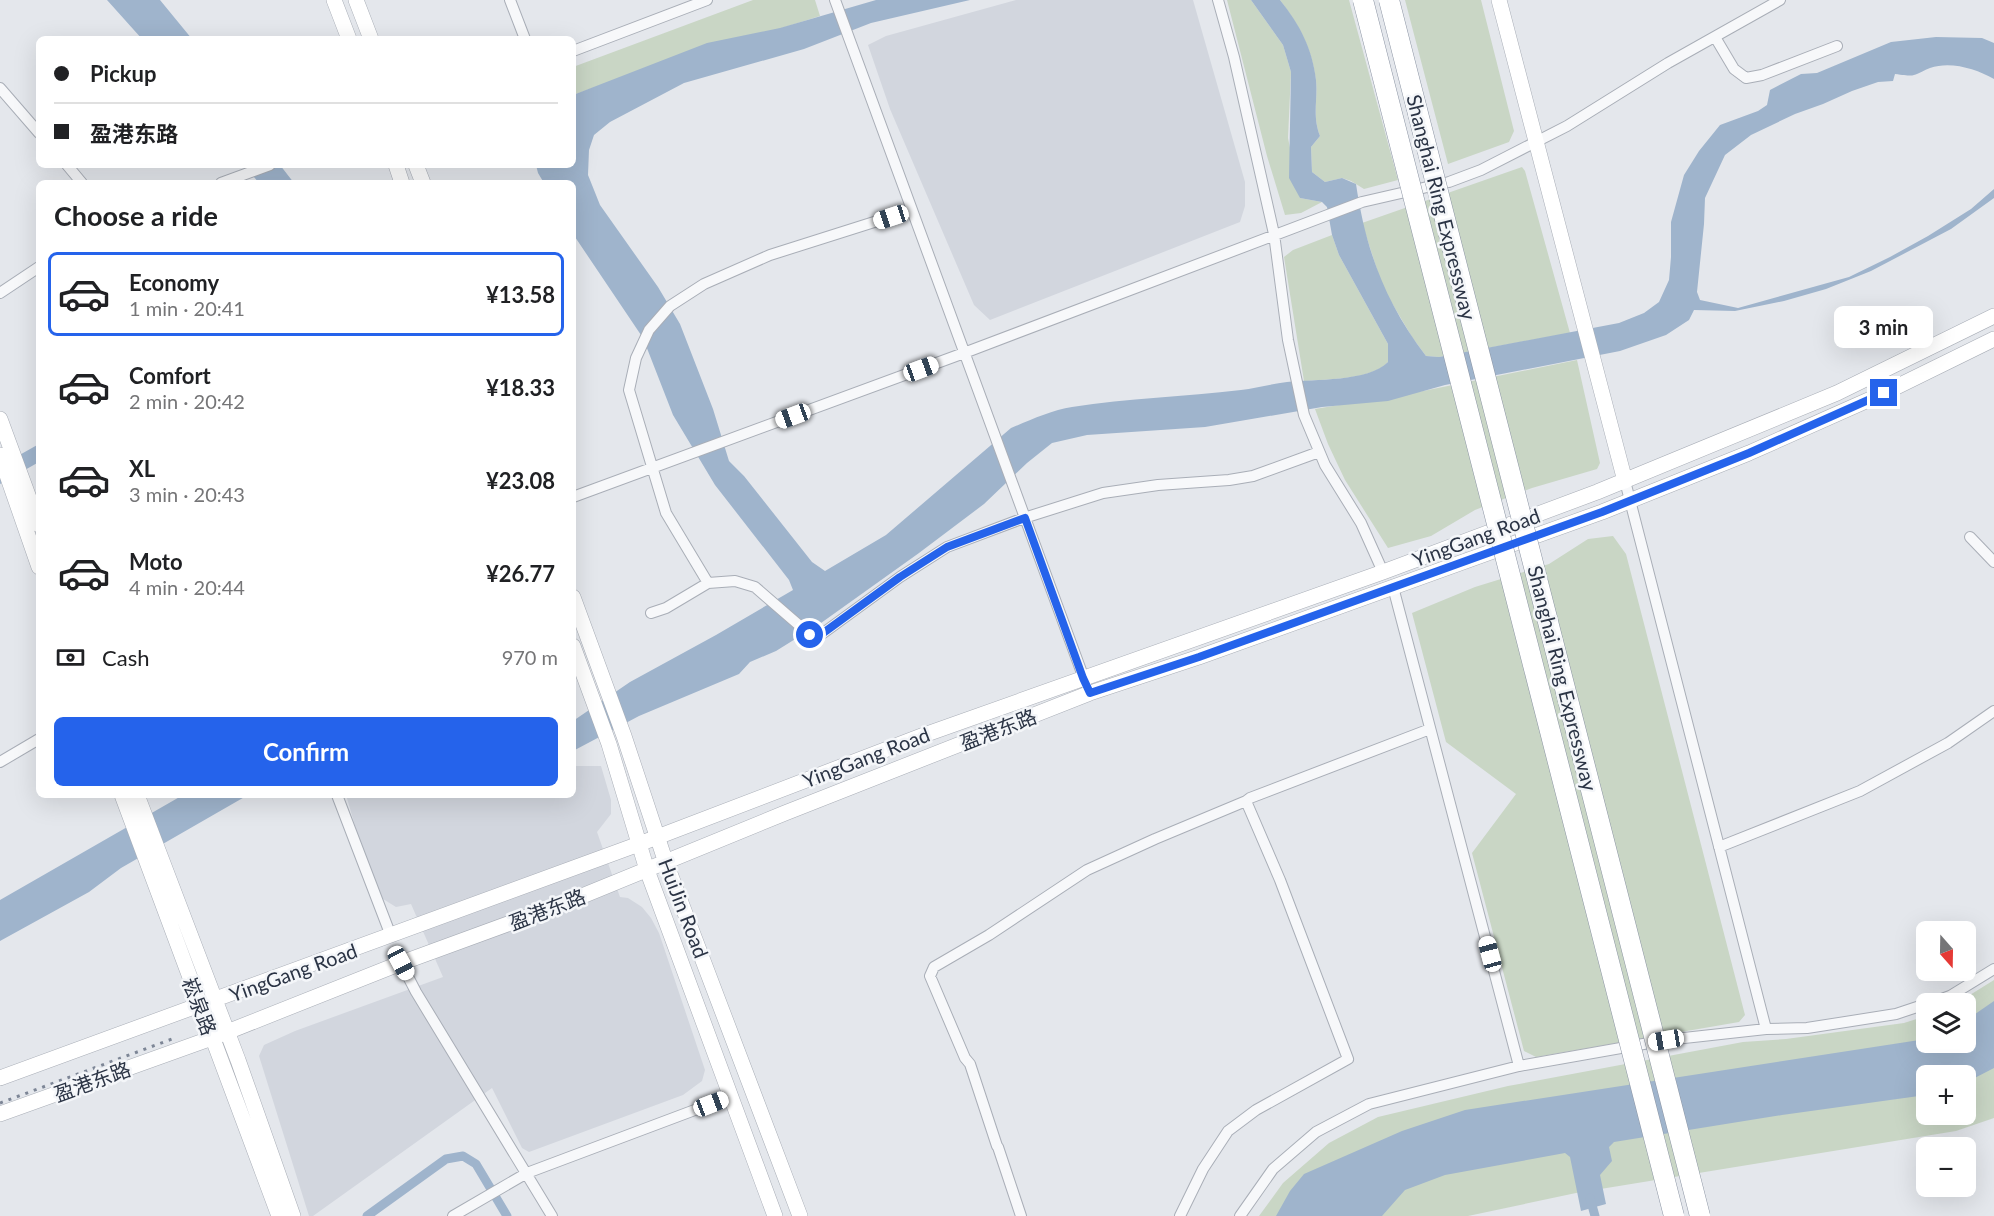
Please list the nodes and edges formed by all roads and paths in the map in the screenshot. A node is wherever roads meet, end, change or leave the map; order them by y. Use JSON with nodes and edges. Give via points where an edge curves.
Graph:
{"nodes":[{"id":1,"x":334,"y":0,"type":"edge"},
{"id":2,"x":356,"y":0,"type":"edge"},
{"id":3,"x":510,"y":0,"type":"edge"},
{"id":4,"x":707,"y":0,"type":"edge"},
{"id":5,"x":1218,"y":0,"type":"edge"},
{"id":6,"x":1363,"y":0,"type":"edge"},
{"id":7,"x":1389,"y":0,"type":"edge"},
{"id":8,"x":1499,"y":0,"type":"edge"},
{"id":9,"x":1780,"y":0,"type":"edge"},
{"id":10,"x":836,"y":3,"type":"edge"},
{"id":11,"x":348,"y":36,"type":"edge"},
{"id":12,"x":369,"y":36,"type":"edge"},
{"id":13,"x":524,"y":36,"type":"edge"},
{"id":14,"x":1715,"y":38,"type":"junction"},
{"id":15,"x":1837,"y":46,"type":"dead end"},
{"id":16,"x":576,"y":50,"type":"edge"},
{"id":17,"x":0,"y":88,"type":"edge"},
{"id":18,"x":36,"y":130,"type":"edge"},
{"id":19,"x":1536,"y":140,"type":"junction"},
{"id":20,"x":70,"y":168,"type":"edge"},
{"id":21,"x":262,"y":168,"type":"edge"},
{"id":22,"x":80,"y":180,"type":"edge"},
{"id":23,"x":229,"y":180,"type":"edge"},
{"id":24,"x":912,"y":210,"type":"junction"},
{"id":25,"x":1274,"y":234,"type":"junction"},
{"id":26,"x":36,"y":269,"type":"edge"},
{"id":27,"x":0,"y":293,"type":"edge"},
{"id":28,"x":1994,"y":316,"type":"edge"},
{"id":29,"x":1994,"y":339,"type":"edge"},
{"id":30,"x":964,"y":353,"type":"junction"},
{"id":31,"x":0,"y":419,"type":"edge"},
{"id":32,"x":5,"y":450,"type":"edge"},
{"id":33,"x":1319,"y":452,"type":"junction"},
{"id":34,"x":652,"y":468,"type":"junction"},
{"id":35,"x":16,"y":479,"type":"junction"},
{"id":36,"x":1625,"y":481,"type":"junction"},
{"id":37,"x":576,"y":496,"type":"edge"},
{"id":38,"x":1630,"y":500,"type":"junction"},
{"id":39,"x":1025,"y":518,"type":"junction"},
{"id":40,"x":36,"y":519,"type":"edge"},
{"id":41,"x":1970,"y":537,"type":"dead end"},
{"id":42,"x":36,"y":556,"type":"edge"},
{"id":43,"x":1994,"y":562,"type":"edge"},
{"id":44,"x":1383,"y":572,"type":"junction"},
{"id":45,"x":708,"y":583,"type":"junction"},
{"id":46,"x":1393,"y":587,"type":"junction"},
{"id":47,"x":576,"y":605,"type":"edge"},
{"id":48,"x":651,"y":614,"type":"dead end"},
{"id":49,"x":576,"y":654,"type":"edge"},
{"id":50,"x":1083,"y":678,"type":"junction"},
{"id":51,"x":1090,"y":693,"type":"junction"},
{"id":52,"x":1994,"y":711,"type":"edge"},
{"id":53,"x":1430,"y":729,"type":"junction"},
{"id":54,"x":36,"y":741,"type":"edge"},
{"id":55,"x":0,"y":762,"type":"edge"},
{"id":56,"x":338,"y":798,"type":"edge"},
{"id":57,"x":1246,"y":801,"type":"junction"},
{"id":58,"x":136,"y":806,"type":"edge"},
{"id":59,"x":657,"y":836,"type":"junction"},
{"id":60,"x":639,"y":844,"type":"junction"},
{"id":61,"x":1719,"y":847,"type":"junction"},
{"id":62,"x":666,"y":863,"type":"junction"},
{"id":63,"x":647,"y":870,"type":"junction"},
{"id":64,"x":391,"y":936,"type":"junction"},
{"id":65,"x":401,"y":963,"type":"junction"},
{"id":66,"x":1994,"y":969,"type":"edge"},
{"id":67,"x":1955,"y":993,"type":"edge"},
{"id":68,"x":214,"y":1000,"type":"junction"},
{"id":69,"x":199,"y":1005,"type":"junction"},
{"id":70,"x":1916,"y":1007,"type":"edge"},
{"id":71,"x":1766,"y":1029,"type":"junction"},
{"id":72,"x":220,"y":1035,"type":"junction"},
{"id":73,"x":1519,"y":1066,"type":"junction"},
{"id":74,"x":0,"y":1078,"type":"edge"},
{"id":75,"x":732,"y":1096,"type":"junction"},
{"id":76,"x":0,"y":1114,"type":"edge"},
{"id":77,"x":527,"y":1173,"type":"junction"},
{"id":78,"x":279,"y":1216,"type":"edge"},
{"id":79,"x":293,"y":1216,"type":"edge"},
{"id":80,"x":453,"y":1216,"type":"edge"},
{"id":81,"x":552,"y":1216,"type":"edge"},
{"id":82,"x":775,"y":1216,"type":"edge"},
{"id":83,"x":800,"y":1216,"type":"edge"},
{"id":84,"x":1021,"y":1216,"type":"edge"},
{"id":85,"x":1180,"y":1216,"type":"edge"},
{"id":86,"x":1240,"y":1216,"type":"edge"},
{"id":87,"x":1674,"y":1216,"type":"edge"},
{"id":88,"x":1700,"y":1216,"type":"edge"}],
"edges":[{"from":1,"to":11,"type":"main road"},
{"from":2,"to":12,"type":"main road"},
{"from":3,"to":13,"type":"street"},
{"from":4,"to":16,"type":"street"},
{"from":5,"to":25,"type":"street"},
{"from":6,"to":87,"type":"highway","name":"Shanghai Ring Expressway","bridge":true},
{"from":7,"to":88,"type":"highway","name":"Shanghai Ring Expressway","bridge":true},
{"from":8,"to":19,"type":"main road"},
{"from":9,"to":14,"type":"street"},
{"from":10,"to":24,"type":"street"},
{"from":14,"to":15,"type":"street","via":[[1734,69],[1746,78]]},
{"from":14,"to":19,"type":"street","via":[[1568,126]]},
{"from":17,"to":18,"type":"street"},
{"from":19,"to":25,"type":"street","via":[[1481,170],[1449,182],[1362,202]]},
{"from":19,"to":36,"type":"main road"},
{"from":20,"to":22,"type":"street"},
{"from":21,"to":23,"type":"street"},
{"from":24,"to":30,"type":"street"},
{"from":24,"to":34,"type":"street","via":[[770,255],[704,284],[670,306],[649,330],[636,358],[629,390]]},
{"from":25,"to":30,"type":"street"},
{"from":25,"to":33,"type":"street","via":[[1294,376]]},
{"from":26,"to":27,"type":"street"},
{"from":28,"to":36,"type":"main road","name":"YingGang Road","via":[[1837,393]]},
{"from":29,"to":38,"type":"main road","name":"盈港东路","via":[[1749,453]]},
{"from":30,"to":34,"type":"street"},
{"from":30,"to":39,"type":"street"},
{"from":31,"to":32,"type":"main road"},
{"from":32,"to":35,"type":"main road"},
{"from":33,"to":39,"type":"street","via":[[1253,476],[1103,493]]},
{"from":33,"to":44,"type":"street","via":[[1365,530]]},
{"from":34,"to":37,"type":"street"},
{"from":34,"to":45,"type":"street","via":[[666,513]]},
{"from":35,"to":40,"type":"main road"},
{"from":35,"to":42,"type":"main road"},
{"from":36,"to":38,"type":"street"},
{"from":36,"to":44,"type":"main road","name":"YingGang Road"},
{"from":38,"to":46,"type":"main road","name":"盈港东路"},
{"from":38,"to":61,"type":"street"},
{"from":39,"to":45,"type":"street","via":[[947,547],[815,639],[755,586],[735,581]]},
{"from":39,"to":50,"type":"street"},
{"from":41,"to":43,"type":"street"},
{"from":44,"to":50,"type":"main road","name":"YingGang Road"},
{"from":45,"to":48,"type":"street"},
{"from":46,"to":51,"type":"main road","name":"盈港东路"},
{"from":46,"to":53,"type":"street"},
{"from":47,"to":59,"type":"main road","name":"HuiJin Road"},
{"from":49,"to":60,"type":"main road","name":"HuiJin Road","via":[[609,744]]},
{"from":50,"to":51,"type":"street"},
{"from":50,"to":59,"type":"main road","name":"YingGang Road"},
{"from":51,"to":62,"type":"main road","name":"盈港东路"},
{"from":52,"to":61,"type":"street","via":[[1948,743],[1860,790]]},
{"from":53,"to":57,"type":"street"},
{"from":53,"to":73,"type":"street"},
{"from":54,"to":55,"type":"street"},
{"from":56,"to":64,"type":"street"},
{"from":57,"to":84,"type":"street","via":[[1087,870],[934,967],[930,976],[970,1064]]},
{"from":57,"to":85,"type":"street","via":[[1348,1059],[1256,1110],[1228,1131],[1203,1169]]},
{"from":58,"to":68,"type":"main road","name":"崧泉路","via":[[158,852]]},
{"from":58,"to":69,"type":"main road","name":"崧泉路","via":[[147,863]]},
{"from":59,"to":60,"type":"main road","name":"YingGang Road"},
{"from":59,"to":62,"type":"main road","name":"HuiJin Road"},
{"from":60,"to":63,"type":"main road","name":"HuiJin Road"},
{"from":60,"to":64,"type":"main road","name":"YingGang Road"},
{"from":61,"to":71,"type":"street"},
{"from":62,"to":63,"type":"main road","name":"盈港东路"},
{"from":62,"to":83,"type":"main road","name":"HuiJin Road"},
{"from":63,"to":65,"type":"main road","name":"盈港东路"},
{"from":63,"to":75,"type":"main road","name":"HuiJin Road"},
{"from":64,"to":68,"type":"main road","name":"YingGang Road"},
{"from":65,"to":72,"type":"main road","name":"盈港东路"},
{"from":65,"to":77,"type":"street"},
{"from":66,"to":67,"type":"street"},
{"from":68,"to":69,"type":"main road","name":"YingGang Road"},
{"from":68,"to":72,"type":"main road","name":"崧泉路"},
{"from":69,"to":72,"type":"main road","name":"崧泉路"},
{"from":69,"to":74,"type":"main road","name":"YingGang Road"},
{"from":70,"to":71,"type":"street","via":[[1807,1028]]},
{"from":71,"to":73,"type":"street","via":[[1666,1040]]},
{"from":72,"to":76,"type":"main road","name":"盈港东路"},
{"from":72,"to":78,"type":"main road","name":"崧泉路"},
{"from":72,"to":79,"type":"main road","name":"崧泉路"},
{"from":73,"to":86,"type":"street","via":[[1369,1104],[1351,1113],[1316,1132],[1273,1169]]},
{"from":75,"to":77,"type":"street"},
{"from":75,"to":82,"type":"main road","name":"HuiJin Road"},
{"from":77,"to":80,"type":"street"},
{"from":77,"to":81,"type":"street"}]}
